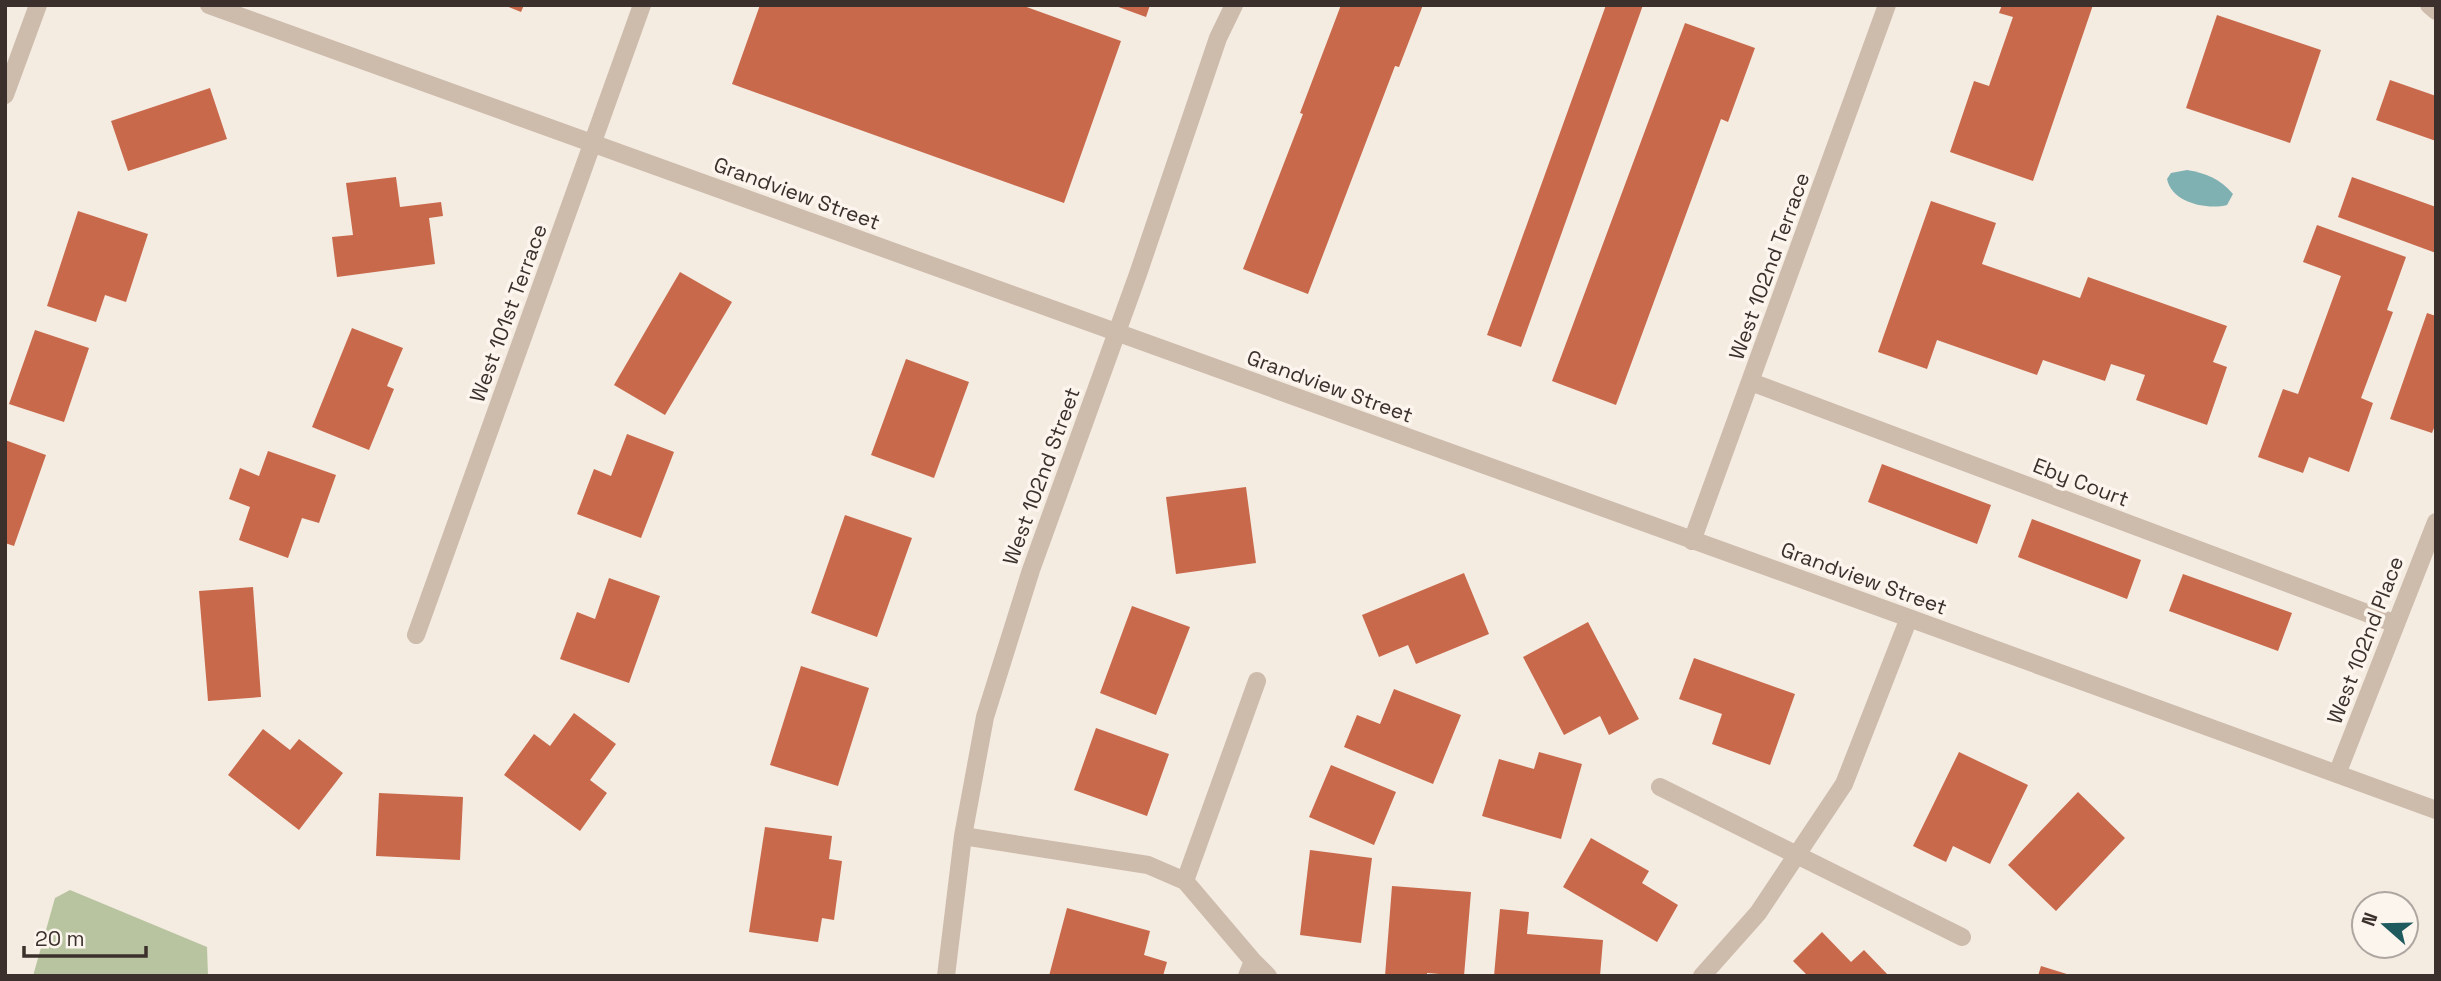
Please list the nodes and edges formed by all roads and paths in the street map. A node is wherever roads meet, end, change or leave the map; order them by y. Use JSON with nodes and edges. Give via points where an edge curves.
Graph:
{"nodes":[{"id":1,"x":38,"y":5,"type":"edge"},
{"id":2,"x":209,"y":5,"type":"edge"},
{"id":3,"x":642,"y":5,"type":"edge"},
{"id":4,"x":1234,"y":5,"type":"edge"},
{"id":5,"x":1887,"y":5,"type":"edge"},
{"id":6,"x":2429,"y":5,"type":"edge"},
{"id":7,"x":2436,"y":10,"type":"edge"},
{"id":8,"x":5,"y":95,"type":"edge"},
{"id":9,"x":593,"y":143,"type":"junction"},
{"id":10,"x":1116,"y":333,"type":"junction"},
{"id":11,"x":1751,"y":382,"type":"junction"},
{"id":12,"x":2436,"y":522,"type":"edge"},
{"id":13,"x":1692,"y":541,"type":"junction"},
{"id":14,"x":1909,"y":618,"type":"junction"},
{"id":15,"x":2396,"y":624,"type":"junction"},
{"id":16,"x":416,"y":635,"type":"dead end"},
{"id":17,"x":1257,"y":681,"type":"dead end"},
{"id":18,"x":2337,"y":774,"type":"junction"},
{"id":19,"x":1660,"y":787,"type":"dead end"},
{"id":20,"x":2436,"y":810,"type":"edge"},
{"id":21,"x":963,"y":836,"type":"junction"},
{"id":22,"x":1796,"y":855,"type":"junction"},
{"id":23,"x":1185,"y":881,"type":"junction"},
{"id":24,"x":1962,"y":937,"type":"dead end"},
{"id":25,"x":1250,"y":969,"type":"edge"},
{"id":26,"x":946,"y":976,"type":"edge"},
{"id":27,"x":1268,"y":976,"type":"edge"},
{"id":28,"x":1702,"y":976,"type":"edge"}],
"edges":[{"from":1,"to":8,"type":"street"},
{"from":2,"to":9,"type":"street","name":"Grandview Street"},
{"from":3,"to":9,"type":"street","name":"West 101st Terrace"},
{"from":4,"to":10,"type":"street","name":"West 102nd Street","via":[[1218,38]]},
{"from":5,"to":11,"type":"street","name":"West 102nd Terrace"},
{"from":6,"to":7,"type":"street"},
{"from":9,"to":10,"type":"street","name":"Grandview Street"},
{"from":9,"to":16,"type":"street","name":"West 101st Terrace"},
{"from":10,"to":13,"type":"street","name":"Grandview Street"},
{"from":10,"to":21,"type":"street","name":"West 102nd Street","via":[[1031,570],[985,717]]},
{"from":11,"to":13,"type":"street","name":"West 102nd Terrace"},
{"from":11,"to":15,"type":"street","name":"Eby Court"},
{"from":12,"to":15,"type":"street","name":"West 102nd Place"},
{"from":13,"to":14,"type":"street","name":"Grandview Street"},
{"from":14,"to":18,"type":"street","name":"Grandview Street"},
{"from":14,"to":22,"type":"street","via":[[1844,783]]},
{"from":15,"to":18,"type":"street","name":"West 102nd Place"},
{"from":17,"to":23,"type":"street"},
{"from":18,"to":20,"type":"street","name":"Grandview Street"},
{"from":19,"to":22,"type":"street"},
{"from":21,"to":23,"type":"street","via":[[1148,865]]},
{"from":21,"to":26,"type":"street","name":"West 102nd Street"},
{"from":22,"to":24,"type":"street"},
{"from":22,"to":28,"type":"street","via":[[1758,913]]},
{"from":23,"to":25,"type":"street"},
{"from":25,"to":27,"type":"street"}]}
